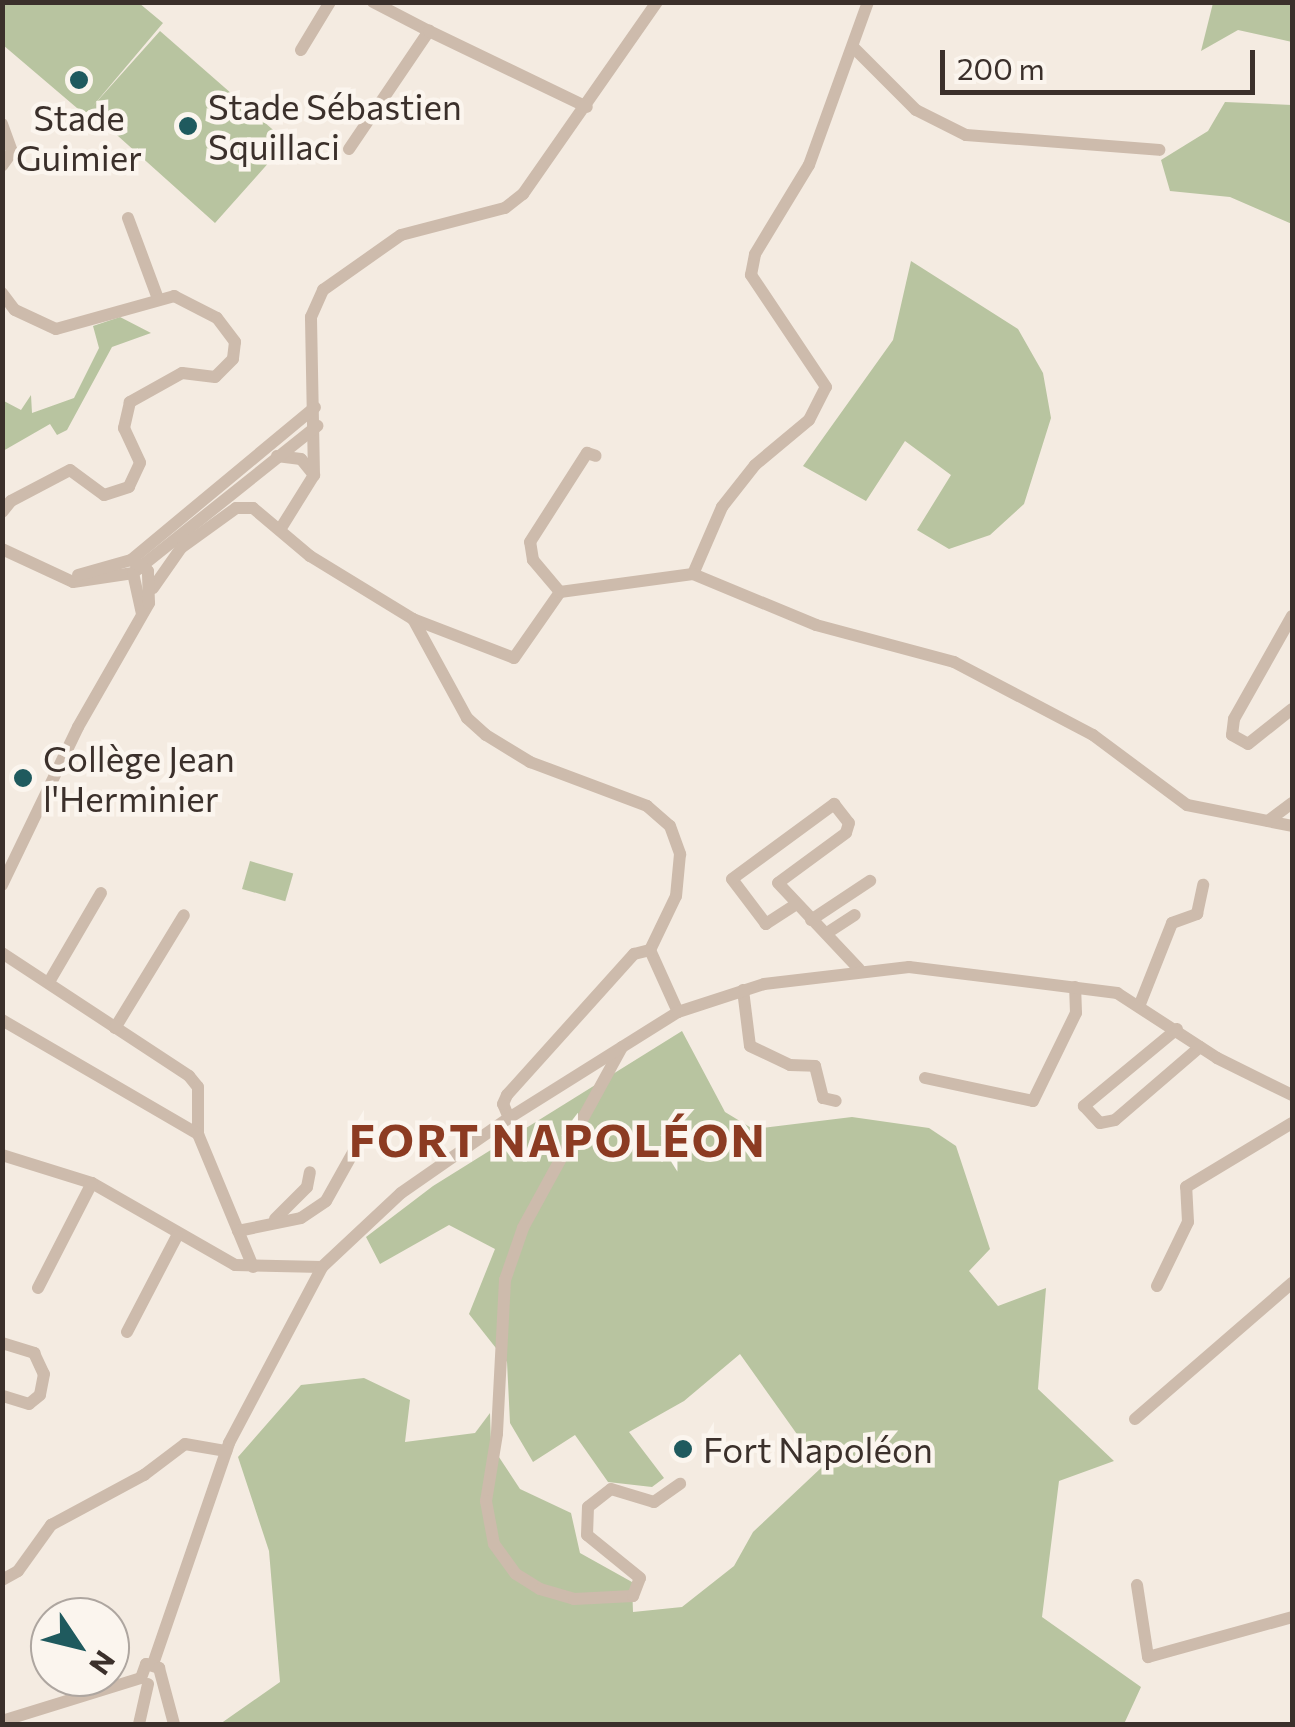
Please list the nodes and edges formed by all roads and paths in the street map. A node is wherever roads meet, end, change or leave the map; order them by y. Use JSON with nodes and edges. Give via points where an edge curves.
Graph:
{"nodes":[{"id":1,"x":330,"y":2,"type":"edge"},
{"id":2,"x":373,"y":2,"type":"edge"},
{"id":3,"x":658,"y":2,"type":"edge"},
{"id":4,"x":868,"y":2,"type":"edge"},
{"id":5,"x":428,"y":31,"type":"junction"},
{"id":6,"x":853,"y":47,"type":"junction"},
{"id":7,"x":301,"y":50,"type":"dead end"},
{"id":8,"x":587,"y":106,"type":"junction"},
{"id":9,"x":2,"y":124,"type":"edge"},
{"id":10,"x":350,"y":150,"type":"dead end"},
{"id":11,"x":1159,"y":150,"type":"dead end"},
{"id":12,"x":2,"y":166,"type":"edge"},
{"id":13,"x":128,"y":218,"type":"dead end"},
{"id":14,"x":2,"y":293,"type":"edge"},
{"id":15,"x":157,"y":296,"type":"junction"},
{"id":16,"x":315,"y":407,"type":"junction"},
{"id":17,"x":316,"y":426,"type":"junction"},
{"id":18,"x":277,"y":456,"type":"junction"},
{"id":19,"x":596,"y":456,"type":"dead end"},
{"id":20,"x":314,"y":475,"type":"junction"},
{"id":21,"x":2,"y":512,"type":"edge"},
{"id":22,"x":281,"y":528,"type":"junction"},
{"id":23,"x":2,"y":549,"type":"edge"},
{"id":24,"x":137,"y":565,"type":"junction"},
{"id":25,"x":693,"y":574,"type":"junction"},
{"id":26,"x":153,"y":588,"type":"junction"},
{"id":27,"x":560,"y":592,"type":"junction"},
{"id":28,"x":1292,"y":616,"type":"edge"},
{"id":29,"x":142,"y":618,"type":"junction"},
{"id":30,"x":413,"y":619,"type":"junction"},
{"id":31,"x":1292,"y":708,"type":"edge"},
{"id":32,"x":1292,"y":803,"type":"edge"},
{"id":33,"x":1268,"y":821,"type":"junction"},
{"id":34,"x":1292,"y":826,"type":"edge"},
{"id":35,"x":870,"y":881,"type":"dead end"},
{"id":36,"x":1203,"y":884,"type":"dead end"},
{"id":37,"x":2,"y":886,"type":"edge"},
{"id":38,"x":101,"y":892,"type":"dead end"},
{"id":39,"x":795,"y":905,"type":"junction"},
{"id":40,"x":856,"y":915,"type":"dead end"},
{"id":41,"x":184,"y":916,"type":"dead end"},
{"id":42,"x":811,"y":920,"type":"junction"},
{"id":43,"x":827,"y":933,"type":"junction"},
{"id":44,"x":650,"y":950,"type":"junction"},
{"id":45,"x":2,"y":953,"type":"edge"},
{"id":46,"x":859,"y":969,"type":"junction"},
{"id":47,"x":49,"y":982,"type":"junction"},
{"id":48,"x":1075,"y":988,"type":"junction"},
{"id":49,"x":743,"y":990,"type":"junction"},
{"id":50,"x":1140,"y":1004,"type":"junction"},
{"id":51,"x":678,"y":1012,"type":"junction"},
{"id":52,"x":2,"y":1020,"type":"edge"},
{"id":53,"x":116,"y":1028,"type":"junction"},
{"id":54,"x":1177,"y":1029,"type":"junction"},
{"id":55,"x":1200,"y":1047,"type":"junction"},
{"id":56,"x":622,"y":1048,"type":"junction"},
{"id":57,"x":925,"y":1078,"type":"dead end"},
{"id":58,"x":1292,"y":1095,"type":"edge"},
{"id":59,"x":836,"y":1101,"type":"dead end"},
{"id":60,"x":509,"y":1118,"type":"junction"},
{"id":61,"x":1292,"y":1123,"type":"edge"},
{"id":62,"x":198,"y":1134,"type":"junction"},
{"id":63,"x":354,"y":1151,"type":"dead end"},
{"id":64,"x":2,"y":1156,"type":"edge"},
{"id":65,"x":310,"y":1172,"type":"dead end"},
{"id":66,"x":92,"y":1183,"type":"junction"},
{"id":67,"x":275,"y":1219,"type":"junction"},
{"id":68,"x":238,"y":1231,"type":"junction"},
{"id":69,"x":177,"y":1236,"type":"junction"},
{"id":70,"x":253,"y":1267,"type":"junction"},
{"id":71,"x":322,"y":1267,"type":"junction"},
{"id":72,"x":1292,"y":1284,"type":"edge"},
{"id":73,"x":1157,"y":1286,"type":"dead end"},
{"id":74,"x":38,"y":1288,"type":"dead end"},
{"id":75,"x":126,"y":1332,"type":"dead end"},
{"id":76,"x":2,"y":1344,"type":"edge"},
{"id":77,"x":2,"y":1396,"type":"edge"},
{"id":78,"x":1135,"y":1420,"type":"dead end"},
{"id":79,"x":226,"y":1450,"type":"junction"},
{"id":80,"x":680,"y":1484,"type":"dead end"},
{"id":81,"x":2,"y":1580,"type":"edge"},
{"id":82,"x":1137,"y":1586,"type":"dead end"},
{"id":83,"x":1292,"y":1617,"type":"edge"},
{"id":84,"x":149,"y":1681,"type":"junction"},
{"id":85,"x":2,"y":1721,"type":"edge"},
{"id":86,"x":139,"y":1724,"type":"edge"},
{"id":87,"x":174,"y":1724,"type":"edge"}],
"edges":[{"from":1,"to":7,"type":"street"},
{"from":2,"to":5,"type":"street"},
{"from":3,"to":8,"type":"street"},
{"from":4,"to":6,"type":"street"},
{"from":5,"to":8,"type":"street"},
{"from":5,"to":10,"type":"street"},
{"from":6,"to":11,"type":"street","via":[[916,110],[966,134]]},
{"from":6,"to":25,"type":"street","via":[[809,165],[755,254],[752,275],[826,387],[809,420],[755,466],[722,507]]},
{"from":8,"to":16,"type":"street","via":[[523,194],[505,208],[402,235],[323,290],[311,317]]},
{"from":9,"to":12,"type":"street","via":[[12,152]]},
{"from":13,"to":15,"type":"street"},
{"from":14,"to":15,"type":"street","via":[[15,310],[56,329]]},
{"from":15,"to":21,"type":"street","via":[[174,296],[230,329],[235,342],[226,370],[215,377],[182,373],[130,402],[124,428],[140,463],[129,487],[104,496],[70,470],[11,500]]},
{"from":16,"to":17,"type":"street"},
{"from":16,"to":24,"type":"street"},
{"from":17,"to":18,"type":"street"},
{"from":17,"to":20,"type":"street"},
{"from":18,"to":20,"type":"street","via":[[301,458]]},
{"from":18,"to":24,"type":"street"},
{"from":19,"to":27,"type":"street","via":[[587,453],[530,542],[532,560]]},
{"from":20,"to":22,"type":"street"},
{"from":22,"to":26,"type":"street","via":[[260,511],[236,508],[166,562]]},
{"from":22,"to":30,"type":"street","via":[[310,556]]},
{"from":23,"to":24,"type":"street","via":[[74,582]]},
{"from":24,"to":26,"type":"street"},
{"from":24,"to":29,"type":"street"},
{"from":25,"to":27,"type":"street"},
{"from":25,"to":33,"type":"street","via":[[816,625],[954,662],[1093,735],[1188,805]]},
{"from":26,"to":29,"type":"street"},
{"from":27,"to":30,"type":"street","via":[[514,658],[458,642]]},
{"from":28,"to":31,"type":"street","via":[[1234,719],[1232,735],[1248,744]]},
{"from":29,"to":37,"type":"street","via":[[78,727]]},
{"from":30,"to":44,"type":"street","via":[[460,706],[486,735],[530,762],[637,802],[670,826],[680,854],[676,896]]},
{"from":32,"to":33,"type":"street"},
{"from":33,"to":34,"type":"street"},
{"from":35,"to":42,"type":"street"},
{"from":36,"to":50,"type":"street","via":[[1197,914],[1172,924]]},
{"from":38,"to":47,"type":"street"},
{"from":39,"to":39,"type":"street","via":[[778,883],[846,833],[849,823],[834,804],[732,879],[766,924]]},
{"from":39,"to":42,"type":"street"},
{"from":40,"to":43,"type":"street"},
{"from":41,"to":53,"type":"street"},
{"from":42,"to":43,"type":"street"},
{"from":43,"to":46,"type":"street"},
{"from":44,"to":51,"type":"street"},
{"from":44,"to":60,"type":"street","via":[[634,954],[508,1095],[503,1104]]},
{"from":45,"to":47,"type":"street"},
{"from":46,"to":48,"type":"street","via":[[909,967]]},
{"from":46,"to":49,"type":"street"},
{"from":47,"to":53,"type":"street"},
{"from":48,"to":50,"type":"street","via":[[1118,993]]},
{"from":48,"to":57,"type":"street","via":[[1076,1013],[1032,1101]]},
{"from":49,"to":51,"type":"street"},
{"from":49,"to":59,"type":"street","via":[[750,1046],[790,1065],[815,1066],[823,1098]]},
{"from":50,"to":54,"type":"street"},
{"from":51,"to":56,"type":"street"},
{"from":52,"to":62,"type":"street"},
{"from":53,"to":62,"type":"street","via":[[198,1087]]},
{"from":54,"to":55,"type":"street"},
{"from":54,"to":55,"type":"street","via":[[1084,1106],[1100,1124],[1115,1120]]},
{"from":55,"to":58,"type":"street"},
{"from":56,"to":60,"type":"street"},
{"from":56,"to":80,"type":"street","via":[[523,1228],[505,1280],[497,1434],[486,1501],[494,1544],[516,1574],[540,1589],[574,1599],[632,1596],[640,1578],[587,1535],[588,1507],[611,1490],[654,1502]]},
{"from":60,"to":71,"type":"street","via":[[402,1194]]},
{"from":61,"to":73,"type":"street","via":[[1186,1187],[1188,1222]]},
{"from":62,"to":68,"type":"street"},
{"from":63,"to":67,"type":"street","via":[[326,1200],[289,1223]]},
{"from":64,"to":66,"type":"street"},
{"from":65,"to":67,"type":"street","via":[[307,1186]]},
{"from":66,"to":69,"type":"street"},
{"from":66,"to":74,"type":"street"},
{"from":67,"to":68,"type":"street"},
{"from":68,"to":70,"type":"street"},
{"from":69,"to":70,"type":"street"},
{"from":69,"to":75,"type":"street"},
{"from":70,"to":71,"type":"street"},
{"from":71,"to":79,"type":"street"},
{"from":72,"to":78,"type":"street"},
{"from":76,"to":77,"type":"street","via":[[34,1353],[44,1374],[40,1395],[29,1404]]},
{"from":79,"to":81,"type":"street","via":[[184,1444],[144,1475],[51,1525],[18,1572]]},
{"from":79,"to":84,"type":"street","via":[[153,1664],[160,1671]]},
{"from":82,"to":83,"type":"street","via":[[1148,1658]]},
{"from":84,"to":85,"type":"street"},
{"from":84,"to":86,"type":"street"},
{"from":84,"to":87,"type":"street"}]}
